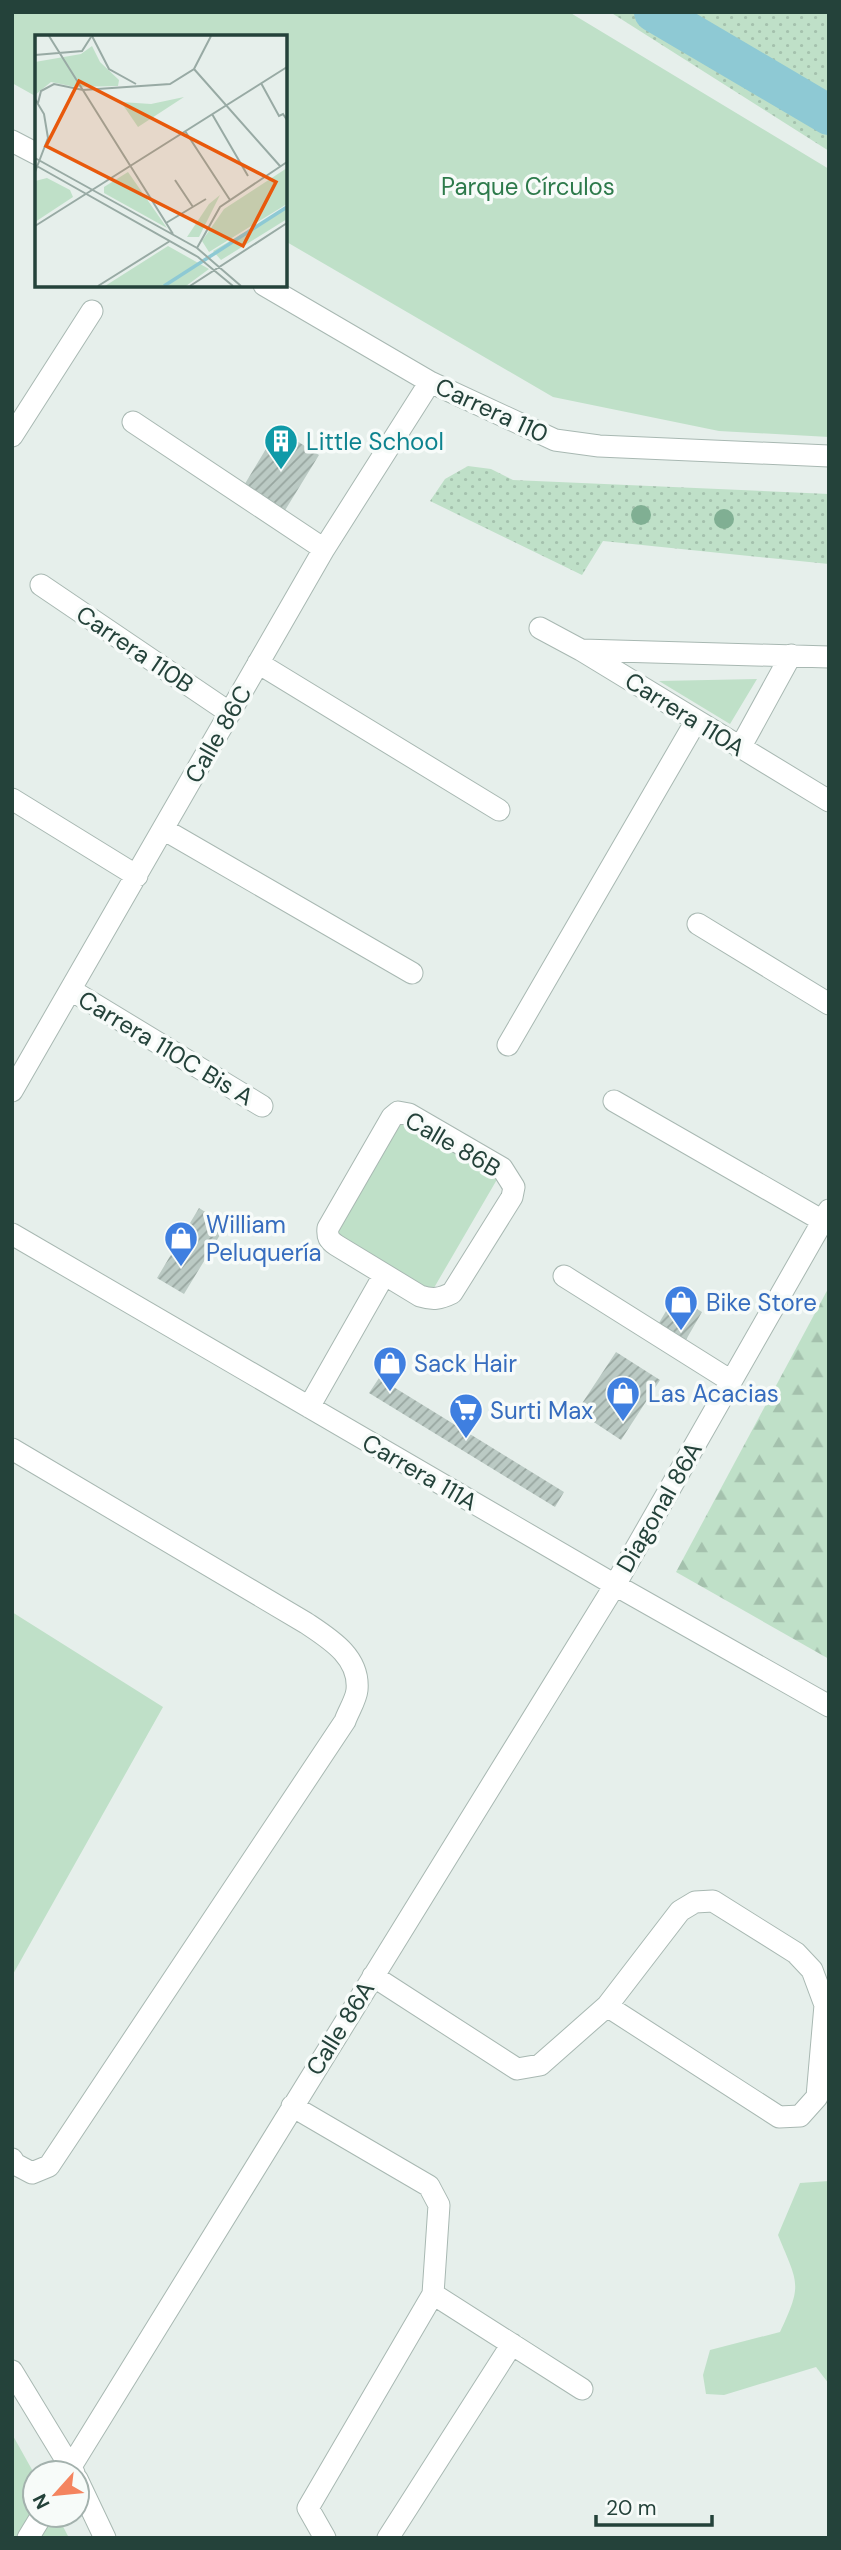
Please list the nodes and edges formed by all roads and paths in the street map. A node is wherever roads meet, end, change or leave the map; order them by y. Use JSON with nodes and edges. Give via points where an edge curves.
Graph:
{"nodes":[{"id":1,"x":12,"y":141,"type":"edge"},
{"id":2,"x":35,"y":154,"type":"edge"},
{"id":3,"x":267,"y":287,"type":"edge"},
{"id":4,"x":92,"y":312,"type":"dead end"},
{"id":5,"x":430,"y":382,"type":"junction"},
{"id":6,"x":133,"y":422,"type":"dead end"},
{"id":7,"x":12,"y":436,"type":"edge"},
{"id":8,"x":829,"y":456,"type":"edge"},
{"id":9,"x":324,"y":549,"type":"junction"},
{"id":10,"x":41,"y":585,"type":"dead end"},
{"id":11,"x":540,"y":628,"type":"dead end"},
{"id":12,"x":581,"y":650,"type":"junction"},
{"id":13,"x":791,"y":655,"type":"junction"},
{"id":14,"x":829,"y":657,"type":"edge"},
{"id":15,"x":258,"y":663,"type":"junction"},
{"id":16,"x":230,"y":713,"type":"junction"},
{"id":17,"x":696,"y":721,"type":"junction"},
{"id":18,"x":740,"y":748,"type":"junction"},
{"id":19,"x":12,"y":799,"type":"edge"},
{"id":20,"x":829,"y":801,"type":"edge"},
{"id":21,"x":499,"y":810,"type":"dead end"},
{"id":22,"x":163,"y":829,"type":"junction"},
{"id":23,"x":137,"y":876,"type":"junction"},
{"id":24,"x":698,"y":924,"type":"dead end"},
{"id":25,"x":412,"y":973,"type":"dead end"},
{"id":26,"x":71,"y":990,"type":"junction"},
{"id":27,"x":829,"y":1004,"type":"edge"},
{"id":28,"x":508,"y":1045,"type":"dead end"},
{"id":29,"x":12,"y":1091,"type":"edge"},
{"id":30,"x":614,"y":1101,"type":"dead end"},
{"id":31,"x":262,"y":1106,"type":"dead end"},
{"id":32,"x":826,"y":1216,"type":"edge"},
{"id":33,"x":12,"y":1234,"type":"edge"},
{"id":34,"x":384,"y":1275,"type":"junction"},
{"id":35,"x":564,"y":1276,"type":"dead end"},
{"id":36,"x":731,"y":1381,"type":"junction"},
{"id":37,"x":309,"y":1407,"type":"junction"},
{"id":38,"x":12,"y":1449,"type":"edge"},
{"id":39,"x":615,"y":1585,"type":"junction"},
{"id":40,"x":829,"y":1706,"type":"edge"},
{"id":41,"x":373,"y":1976,"type":"junction"},
{"id":42,"x":607,"y":2006,"type":"junction"},
{"id":43,"x":292,"y":2106,"type":"junction"},
{"id":44,"x":12,"y":2158,"type":"edge"},
{"id":45,"x":433,"y":2294,"type":"junction"},
{"id":46,"x":512,"y":2344,"type":"junction"},
{"id":47,"x":12,"y":2371,"type":"edge"},
{"id":48,"x":582,"y":2389,"type":"dead end"},
{"id":49,"x":64,"y":2459,"type":"edge"},
{"id":50,"x":80,"y":2459,"type":"edge"},
{"id":51,"x":91,"y":2510,"type":"edge"},
{"id":52,"x":105,"y":2538,"type":"edge"},
{"id":53,"x":325,"y":2538,"type":"edge"},
{"id":54,"x":388,"y":2538,"type":"edge"}],
"edges":[{"from":1,"to":2,"type":"street"},
{"from":3,"to":5,"type":"street","name":"Carrera 110"},
{"from":4,"to":7,"type":"street"},
{"from":5,"to":8,"type":"street","name":"Carrera 110","via":[[555,440]]},
{"from":5,"to":9,"type":"street","name":"Calle 86C"},
{"from":6,"to":9,"type":"street"},
{"from":9,"to":15,"type":"street","name":"Calle 86C"},
{"from":10,"to":16,"type":"street","name":"Carrera 110B"},
{"from":11,"to":12,"type":"street","name":"Carrera 110A"},
{"from":12,"to":13,"type":"street"},
{"from":12,"to":17,"type":"street","name":"Carrera 110A"},
{"from":13,"to":14,"type":"street"},
{"from":13,"to":18,"type":"street"},
{"from":15,"to":16,"type":"street","name":"Calle 86C"},
{"from":15,"to":21,"type":"street"},
{"from":16,"to":22,"type":"street","name":"Calle 86C"},
{"from":17,"to":18,"type":"street","name":"Carrera 110A"},
{"from":17,"to":28,"type":"street"},
{"from":18,"to":20,"type":"street","name":"Carrera 110A"},
{"from":19,"to":23,"type":"street"},
{"from":22,"to":23,"type":"street","name":"Calle 86C"},
{"from":22,"to":25,"type":"street"},
{"from":23,"to":26,"type":"street","name":"Calle 86C"},
{"from":24,"to":27,"type":"street"},
{"from":26,"to":29,"type":"street","name":"Calle 86C"},
{"from":26,"to":31,"type":"street","name":"Carrera 110C Bis A"},
{"from":30,"to":32,"type":"street"},
{"from":32,"to":36,"type":"street","name":"Diagonal 86A"},
{"from":33,"to":37,"type":"street","name":"Carrera 111A"},
{"from":34,"to":34,"type":"street","name":"Calle 86B","via":[[329,1240],[328,1228],[392,1117],[402,1112],[492,1161],[514,1187],[452,1293],[430,1299]]},
{"from":34,"to":37,"type":"street"},
{"from":35,"to":36,"type":"street"},
{"from":36,"to":39,"type":"street","name":"Diagonal 86A"},
{"from":37,"to":39,"type":"street","name":"Carrera 111A"},
{"from":38,"to":44,"type":"street","via":[[335,1643],[353,1665],[357,1690],[345,1721],[49,2166],[32,2173]]},
{"from":39,"to":40,"type":"street","name":"Carrera 111A"},
{"from":39,"to":41,"type":"street","name":"Calle 86A"},
{"from":41,"to":42,"type":"street","via":[[517,2069],[540,2065]]},
{"from":41,"to":43,"type":"street","name":"Calle 86A"},
{"from":42,"to":42,"type":"street","via":[[779,2117],[800,2116],[817,2097],[824,2005],[812,1970],[796,1953],[713,1901],[695,1902],[680,1911]]},
{"from":43,"to":45,"type":"street","via":[[429,2186],[439,2205]]},
{"from":43,"to":50,"type":"street","name":"Calle 86A"},
{"from":45,"to":46,"type":"street"},
{"from":45,"to":53,"type":"street","via":[[308,2508]]},
{"from":46,"to":48,"type":"street"},
{"from":46,"to":54,"type":"street"},
{"from":47,"to":49,"type":"street"},
{"from":51,"to":52,"type":"street"}]}
